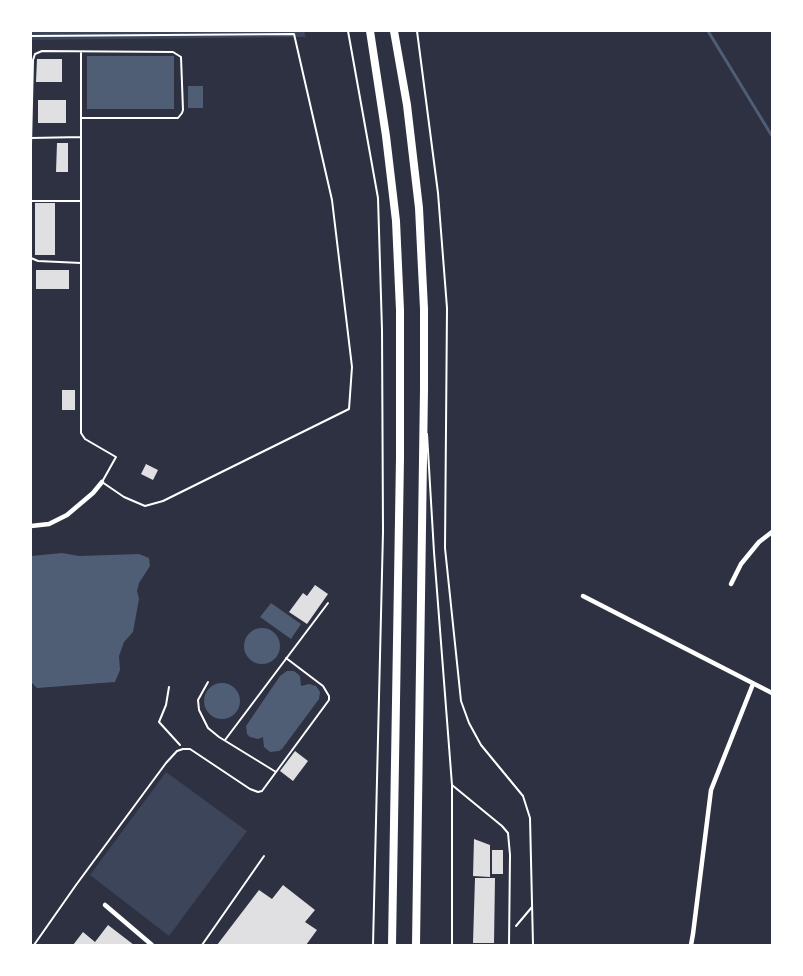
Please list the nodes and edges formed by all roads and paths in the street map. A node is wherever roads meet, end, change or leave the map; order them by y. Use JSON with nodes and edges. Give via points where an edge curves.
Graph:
{"nodes":[{"id":1,"x":348,"y":31,"type":"edge"},
{"id":2,"x":370,"y":31,"type":"edge"},
{"id":3,"x":394,"y":31,"type":"edge"},
{"id":4,"x":417,"y":31,"type":"edge"},
{"id":5,"x":294,"y":33,"type":"edge"},
{"id":6,"x":32,"y":36,"type":"dead end"},
{"id":7,"x":80,"y":52,"type":"junction"},
{"id":8,"x":80,"y":118,"type":"junction"},
{"id":9,"x":80,"y":137,"type":"junction"},
{"id":10,"x":31,"y":138,"type":"edge"},
{"id":11,"x":31,"y":144,"type":"edge"},
{"id":12,"x":31,"y":201,"type":"edge"},
{"id":13,"x":80,"y":201,"type":"junction"},
{"id":14,"x":31,"y":258,"type":"edge"},
{"id":15,"x":81,"y":263,"type":"junction"},
{"id":16,"x":424,"y":389,"type":"junction"},
{"id":17,"x":102,"y":482,"type":"junction"},
{"id":18,"x":31,"y":526,"type":"edge"},
{"id":19,"x":772,"y":532,"type":"edge"},
{"id":20,"x":731,"y":584,"type":"dead end"},
{"id":21,"x":583,"y":596,"type":"dead end"},
{"id":22,"x":328,"y":603,"type":"dead end"},
{"id":23,"x":286,"y":658,"type":"junction"},
{"id":24,"x":208,"y":682,"type":"dead end"},
{"id":25,"x":754,"y":684,"type":"junction"},
{"id":26,"x":169,"y":687,"type":"dead end"},
{"id":27,"x":772,"y":693,"type":"edge"},
{"id":28,"x":226,"y":740,"type":"junction"},
{"id":29,"x":183,"y":749,"type":"junction"},
{"id":30,"x":276,"y":772,"type":"junction"},
{"id":31,"x":452,"y":785,"type":"junction"},
{"id":32,"x":264,"y":856,"type":"dead end"},
{"id":33,"x":105,"y":905,"type":"dead end"},
{"id":34,"x":532,"y":907,"type":"junction"},
{"id":35,"x":508,"y":934,"type":"junction"},
{"id":36,"x":34,"y":945,"type":"edge"},
{"id":37,"x":152,"y":945,"type":"edge"},
{"id":38,"x":202,"y":945,"type":"edge"},
{"id":39,"x":373,"y":945,"type":"edge"},
{"id":40,"x":392,"y":945,"type":"edge"},
{"id":41,"x":416,"y":945,"type":"edge"},
{"id":42,"x":452,"y":945,"type":"edge"},
{"id":43,"x":509,"y":945,"type":"edge"},
{"id":44,"x":533,"y":945,"type":"edge"},
{"id":45,"x":691,"y":945,"type":"edge"}],
"edges":[{"from":1,"to":39,"type":"path","via":[[378,198],[382,330],[383,532]]},
{"from":2,"to":40,"type":"highway","via":[[396,221],[400,310]]},
{"from":3,"to":16,"type":"highway","via":[[407,105],[419,208]]},
{"from":4,"to":34,"type":"path","via":[[438,193],[447,308],[445,548],[461,701],[481,745],[523,796],[530,818]]},
{"from":5,"to":6,"type":"lane"},
{"from":5,"to":17,"type":"lane","via":[[332,200],[352,368],[349,409],[164,501],[145,506]]},
{"from":7,"to":8,"type":"lane"},
{"from":7,"to":8,"type":"lane","via":[[176,53],[181,57],[183,110],[174,119]]},
{"from":7,"to":10,"type":"lane","via":[[42,51],[34,56]]},
{"from":8,"to":9,"type":"lane"},
{"from":9,"to":10,"type":"lane"},
{"from":9,"to":13,"type":"lane"},
{"from":10,"to":11,"type":"lane"},
{"from":12,"to":13,"type":"lane"},
{"from":13,"to":15,"type":"lane"},
{"from":14,"to":15,"type":"lane","via":[[38,262]]},
{"from":15,"to":17,"type":"lane","via":[[81,433],[85,439],[116,457]]},
{"from":16,"to":31,"type":"lane"},
{"from":16,"to":41,"type":"highway"},
{"from":17,"to":18,"type":"street","via":[[67,515],[49,524]]},
{"from":19,"to":20,"type":"street","via":[[741,564]]},
{"from":21,"to":25,"type":"street"},
{"from":22,"to":23,"type":"lane"},
{"from":23,"to":28,"type":"lane"},
{"from":23,"to":30,"type":"lane","via":[[323,686],[330,700]]},
{"from":24,"to":28,"type":"lane","via":[[198,700],[199,710],[208,728]]},
{"from":25,"to":27,"type":"street"},
{"from":25,"to":45,"type":"street","via":[[711,790]]},
{"from":26,"to":29,"type":"path","via":[[159,722]]},
{"from":28,"to":30,"type":"lane"},
{"from":29,"to":30,"type":"lane","via":[[190,749],[255,791],[262,790]]},
{"from":29,"to":36,"type":"lane","via":[[166,763]]},
{"from":31,"to":35,"type":"lane","via":[[508,833]]},
{"from":31,"to":42,"type":"lane"},
{"from":32,"to":38,"type":"lane"},
{"from":33,"to":37,"type":"street"},
{"from":34,"to":35,"type":"path"},
{"from":34,"to":44,"type":"path"},
{"from":35,"to":43,"type":"lane"}]}
